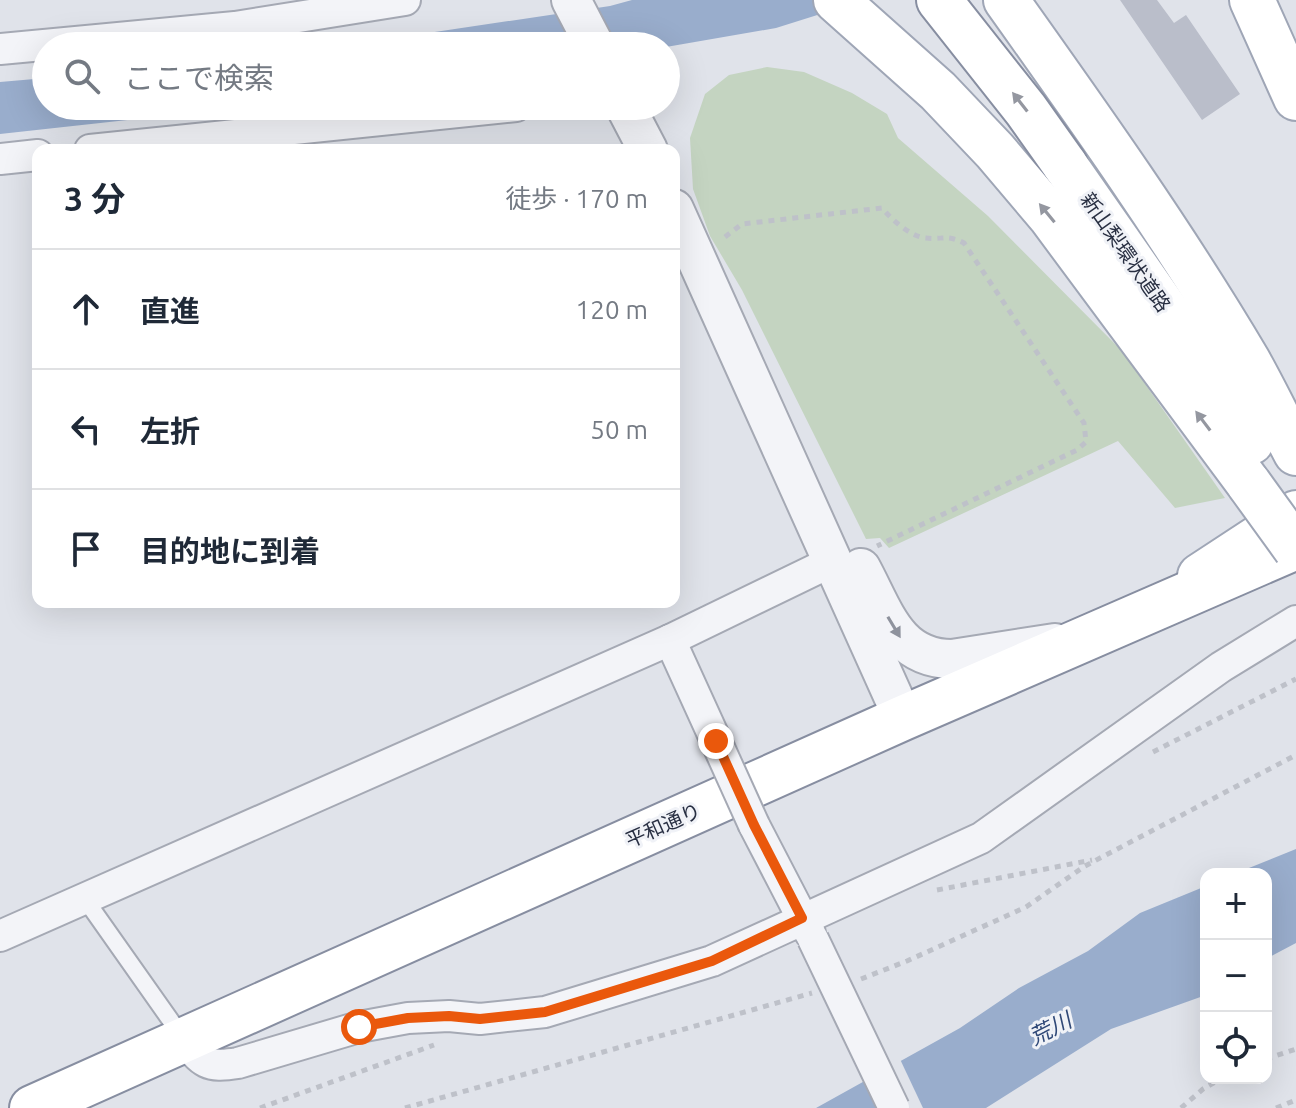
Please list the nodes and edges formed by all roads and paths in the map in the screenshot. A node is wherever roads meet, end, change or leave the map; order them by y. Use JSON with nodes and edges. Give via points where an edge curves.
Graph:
{"nodes":[{"id":1,"x":405,"y":0,"type":"edge"},
{"id":2,"x":571,"y":0,"type":"edge"},
{"id":3,"x":1006,"y":0,"type":"edge"},
{"id":4,"x":1252,"y":0,"type":"edge"},
{"id":5,"x":953,"y":1,"type":"edge"},
{"id":6,"x":851,"y":12,"type":"edge"},
{"id":7,"x":182,"y":32,"type":"edge"},
{"id":8,"x":588,"y":32,"type":"edge"},
{"id":9,"x":32,"y":46,"type":"edge"},
{"id":10,"x":0,"y":49,"type":"edge"},
{"id":11,"x":1296,"y":98,"type":"edge"},
{"id":12,"x":380,"y":120,"type":"edge"},
{"id":13,"x":632,"y":120,"type":"edge"},
{"id":14,"x":148,"y":144,"type":"edge"},
{"id":15,"x":645,"y":144,"type":"edge"},
{"id":16,"x":32,"y":156,"type":"edge"},
{"id":17,"x":0,"y":159,"type":"edge"},
{"id":18,"x":680,"y":222,"type":"edge"},
{"id":19,"x":725,"y":237,"type":"dead end"},
{"id":20,"x":1278,"y":466,"type":"edge"},
{"id":21,"x":803,"y":494,"type":"junction"},
{"id":22,"x":1296,"y":514,"type":"edge"},
{"id":23,"x":876,"y":546,"type":"dead end"},
{"id":24,"x":1296,"y":548,"type":"edge"},
{"id":25,"x":833,"y":561,"type":"junction"},
{"id":26,"x":1145,"y":613,"type":"junction"},
{"id":27,"x":1296,"y":621,"type":"edge"},
{"id":28,"x":1087,"y":638,"type":"junction"},
{"id":29,"x":670,"y":640,"type":"junction"},
{"id":30,"x":903,"y":718,"type":"junction"},
{"id":31,"x":1296,"y":755,"type":"edge"},
{"id":32,"x":1097,"y":859,"type":"junction"},
{"id":33,"x":934,"y":891,"type":"dead end"},
{"id":34,"x":85,"y":899,"type":"junction"},
{"id":35,"x":808,"y":928,"type":"junction"},
{"id":36,"x":0,"y":936,"type":"edge"},
{"id":37,"x":853,"y":981,"type":"dead end"},
{"id":38,"x":825,"y":989,"type":"dead end"},
{"id":39,"x":184,"y":1039,"type":"junction"},
{"id":40,"x":436,"y":1045,"type":"dead end"},
{"id":41,"x":1296,"y":1049,"type":"edge"},
{"id":42,"x":1272,"y":1057,"type":"edge"},
{"id":43,"x":1212,"y":1084,"type":"edge"},
{"id":44,"x":1296,"y":1100,"type":"edge"},
{"id":45,"x":32,"y":1108,"type":"edge"},
{"id":46,"x":260,"y":1108,"type":"edge"},
{"id":47,"x":405,"y":1108,"type":"edge"},
{"id":48,"x":894,"y":1108,"type":"edge"},
{"id":49,"x":1181,"y":1108,"type":"edge"},
{"id":50,"x":1276,"y":1108,"type":"edge"}],
"edges":[{"from":1,"to":7,"type":"street"},
{"from":2,"to":8,"type":"street"},
{"from":3,"to":20,"type":"main road","via":[[1135,182],[1250,364]]},
{"from":4,"to":11,"type":"main road"},
{"from":5,"to":20,"type":"main road","name":"新山梨環状道路","via":[[1078,157],[1184,336]]},
{"from":20,"to":6,"type":"main road","one_way":true,"via":[[938,91]]},
{"from":9,"to":10,"type":"street"},
{"from":12,"to":14,"type":"street"},
{"from":13,"to":15,"type":"street"},
{"from":16,"to":17,"type":"street"},
{"from":18,"to":21,"type":"street"},
{"from":19,"to":23,"type":"path","via":[[742,224],[882,208],[924,238],[950,236],[964,243],[1084,423],[1086,442],[1077,450]]},
{"from":20,"to":22,"type":"main road","name":"新山梨環状道路"},
{"from":20,"to":24,"type":"main road","bridge":true},
{"from":21,"to":25,"type":"street"},
{"from":21,"to":28,"type":"street","one_way":true,"via":[[853,552],[897,633],[921,654],[952,659]]},
{"from":22,"to":26,"type":"main road"},
{"from":24,"to":26,"type":"main road","name":"平和通り"},
{"from":25,"to":29,"type":"street"},
{"from":25,"to":30,"type":"street"},
{"from":26,"to":28,"type":"main road","name":"平和通り"},
{"from":27,"to":35,"type":"street","via":[[1208,676],[981,838]]},
{"from":28,"to":30,"type":"main road","name":"平和通り"},
{"from":29,"to":34,"type":"street"},
{"from":29,"to":35,"type":"street","bridge":true,"via":[[754,825]]},
{"from":30,"to":39,"type":"main road","name":"平和通り"},
{"from":31,"to":32,"type":"path"},
{"from":32,"to":33,"type":"path"},
{"from":32,"to":37,"type":"path","via":[[1026,907]]},
{"from":34,"to":36,"type":"street"},
{"from":34,"to":39,"type":"lane"},
{"from":35,"to":39,"type":"street","via":[[545,1012],[480,1019],[408,1018],[219,1066],[197,1057]]},
{"from":35,"to":48,"type":"street","bridge":true},
{"from":38,"to":47,"type":"path"},
{"from":39,"to":45,"type":"main road","name":"平和通り"},
{"from":40,"to":46,"type":"path"},
{"from":41,"to":42,"type":"path"},
{"from":43,"to":49,"type":"path"},
{"from":44,"to":50,"type":"path"}]}
